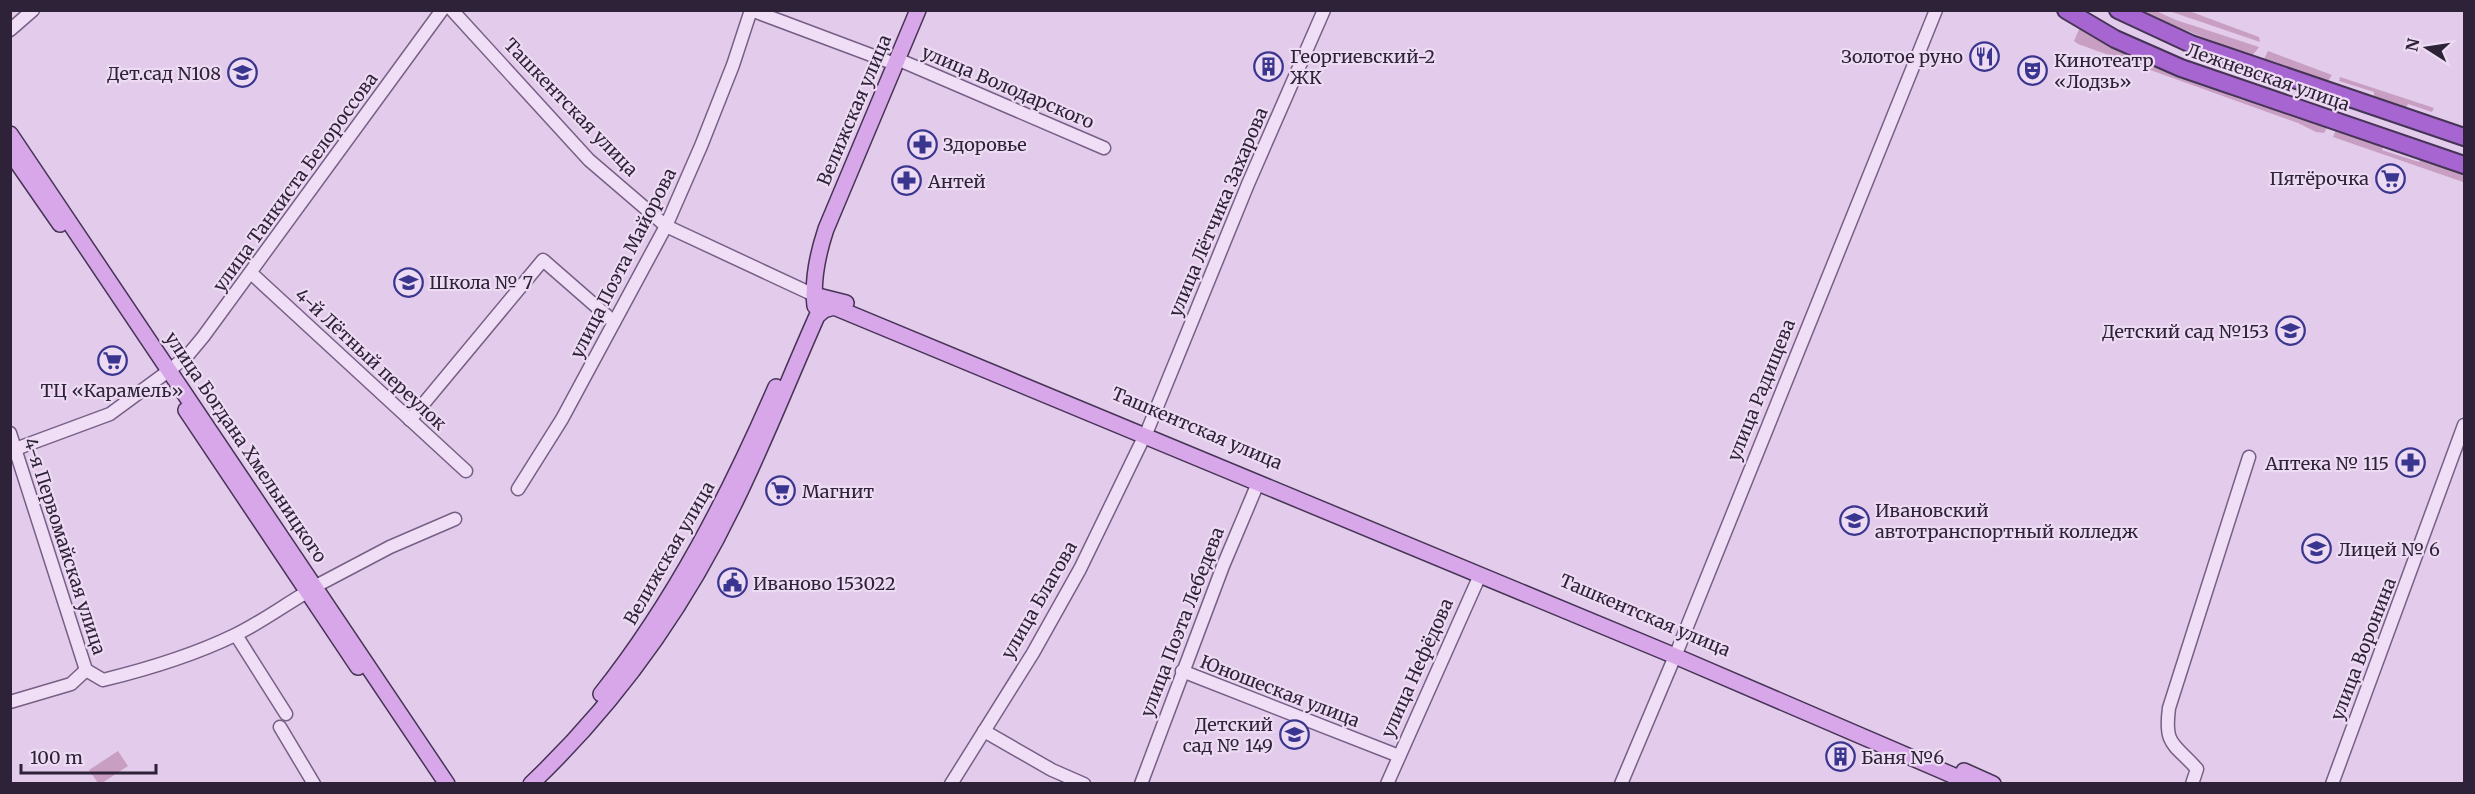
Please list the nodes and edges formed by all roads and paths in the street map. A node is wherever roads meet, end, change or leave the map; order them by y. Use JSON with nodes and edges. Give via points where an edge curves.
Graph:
{"nodes":[{"id":1,"x":33,"y":10,"type":"edge"},
{"id":2,"x":442,"y":10,"type":"edge"},
{"id":3,"x":452,"y":10,"type":"edge"},
{"id":4,"x":751,"y":10,"type":"edge"},
{"id":5,"x":918,"y":10,"type":"edge"},
{"id":6,"x":1324,"y":10,"type":"edge"},
{"id":7,"x":1935,"y":10,"type":"edge"},
{"id":8,"x":2066,"y":10,"type":"edge"},
{"id":9,"x":2118,"y":10,"type":"edge"},
{"id":10,"x":10,"y":30,"type":"edge"},
{"id":11,"x":896,"y":61,"type":"junction"},
{"id":12,"x":10,"y":134,"type":"edge"},
{"id":13,"x":2464,"y":136,"type":"edge"},
{"id":14,"x":1104,"y":148,"type":"dead end"},
{"id":15,"x":10,"y":152,"type":"edge"},
{"id":16,"x":2464,"y":165,"type":"edge"},
{"id":17,"x":666,"y":226,"type":"junction"},
{"id":18,"x":251,"y":273,"type":"junction"},
{"id":19,"x":813,"y":307,"type":"junction"},
{"id":20,"x":614,"y":322,"type":"junction"},
{"id":21,"x":167,"y":372,"type":"junction"},
{"id":22,"x":410,"y":420,"type":"junction"},
{"id":23,"x":2464,"y":425,"type":"edge"},
{"id":24,"x":1146,"y":432,"type":"junction"},
{"id":25,"x":10,"y":433,"type":"edge"},
{"id":26,"x":13,"y":451,"type":"edge"},
{"id":27,"x":2249,"y":457,"type":"dead end"},
{"id":28,"x":466,"y":471,"type":"dead end"},
{"id":29,"x":1259,"y":479,"type":"junction"},
{"id":30,"x":518,"y":489,"type":"dead end"},
{"id":31,"x":455,"y":519,"type":"dead end"},
{"id":32,"x":1481,"y":571,"type":"junction"},
{"id":33,"x":312,"y":589,"type":"junction"},
{"id":34,"x":236,"y":635,"type":"junction"},
{"id":35,"x":1677,"y":653,"type":"junction"},
{"id":36,"x":86,"y":670,"type":"junction"},
{"id":37,"x":1182,"y":672,"type":"junction"},
{"id":38,"x":10,"y":702,"type":"edge"},
{"id":39,"x":285,"y":714,"type":"dead end"},
{"id":40,"x":280,"y":727,"type":"dead end"},
{"id":41,"x":984,"y":731,"type":"junction"},
{"id":42,"x":1399,"y":756,"type":"junction"},
{"id":43,"x":314,"y":783,"type":"edge"},
{"id":44,"x":437,"y":783,"type":"edge"},
{"id":45,"x":447,"y":783,"type":"edge"},
{"id":46,"x":518,"y":783,"type":"edge"},
{"id":47,"x":531,"y":783,"type":"edge"},
{"id":48,"x":951,"y":783,"type":"edge"},
{"id":49,"x":1084,"y":783,"type":"edge"},
{"id":50,"x":1140,"y":783,"type":"edge"},
{"id":51,"x":1387,"y":783,"type":"edge"},
{"id":52,"x":1621,"y":783,"type":"edge"},
{"id":53,"x":1973,"y":783,"type":"edge"},
{"id":54,"x":1993,"y":783,"type":"edge"},
{"id":55,"x":2192,"y":783,"type":"edge"},
{"id":56,"x":2331,"y":783,"type":"edge"}],
"edges":[{"from":1,"to":10,"type":"street"},
{"from":2,"to":18,"type":"street","name":"улица Танкиста Белороссова"},
{"from":3,"to":17,"type":"street","name":"Ташкентская улица","via":[[589,160]]},
{"from":4,"to":11,"type":"street","name":"улица Володарского"},
{"from":4,"to":17,"type":"street","name":"улица Поэта Майорова","via":[[705,136]]},
{"from":5,"to":11,"type":"main road","name":"Велижская улица"},
{"from":6,"to":24,"type":"street","name":"улица Лётчика Захарова"},
{"from":7,"to":35,"type":"street","name":"улица Радищева"},
{"from":8,"to":16,"type":"highway","name":"Лежневская улица","via":[[2161,61]]},
{"from":9,"to":13,"type":"highway","name":"Лежневская улица","via":[[2191,44]]},
{"from":11,"to":14,"type":"street","name":"улица Володарского"},
{"from":11,"to":19,"type":"main road","name":"Велижская улица","via":[[826,229],[818,257]]},
{"from":12,"to":21,"type":"main road","name":"улица Богдана Хмельницкого"},
{"from":15,"to":21,"type":"main road","name":"улица Богдана Хмельницкого"},
{"from":17,"to":19,"type":"street","name":"Ташкентская улица"},
{"from":17,"to":20,"type":"street","name":"улица Поэта Майорова"},
{"from":18,"to":21,"type":"street","name":"улица Танкиста Белороссова","via":[[188,355]]},
{"from":18,"to":22,"type":"street","name":"4-й Лётный переулок"},
{"from":19,"to":24,"type":"main road","name":"Ташкентская улица","via":[[836,303]]},
{"from":19,"to":46,"type":"main road","name":"Велижская улица","via":[[725,498],[677,582],[608,685],[570,732]]},
{"from":19,"to":47,"type":"main road","name":"Велижская улица","via":[[735,504],[688,590],[656,639],[578,738]]},
{"from":20,"to":22,"type":"street","via":[[543,260]]},
{"from":20,"to":30,"type":"street","name":"улица Поэта Майорова","via":[[562,419]]},
{"from":21,"to":26,"type":"street","name":"улица Танкиста Белороссова","via":[[110,414]]},
{"from":21,"to":33,"type":"main road","name":"улица Богдана Хмельницкого"},
{"from":22,"to":28,"type":"street","name":"4-й Лётный переулок"},
{"from":23,"to":56,"type":"street","name":"улица Воронина"},
{"from":24,"to":29,"type":"main road","name":"Ташкентская улица"},
{"from":24,"to":41,"type":"street","name":"улица Благова","via":[[1080,569]]},
{"from":25,"to":26,"type":"street","name":"4-я Первомайская улица"},
{"from":26,"to":36,"type":"street","name":"4-я Первомайская улица"},
{"from":27,"to":55,"type":"street","via":[[2169,708],[2168,736],[2197,769]]},
{"from":29,"to":32,"type":"main road","name":"Ташкентская улица"},
{"from":29,"to":37,"type":"street","name":"улица Поэта Лебедева"},
{"from":31,"to":33,"type":"street","via":[[390,547]]},
{"from":32,"to":35,"type":"main road","name":"Ташкентская улица"},
{"from":32,"to":42,"type":"street","name":"улица Нефёдова"},
{"from":33,"to":34,"type":"street"},
{"from":33,"to":44,"type":"main road","name":"улица Богдана Хмельницкого"},
{"from":33,"to":45,"type":"main road","name":"улица Богдана Хмельницкого"},
{"from":34,"to":36,"type":"street","via":[[137,672],[104,680]]},
{"from":34,"to":39,"type":"street"},
{"from":35,"to":52,"type":"street","name":"улица Радищева"},
{"from":35,"to":53,"type":"main road","name":"Ташкентская улица"},
{"from":35,"to":54,"type":"main road","name":"Ташкентская улица"},
{"from":36,"to":38,"type":"street","via":[[72,684]]},
{"from":37,"to":42,"type":"street","name":"Юношеская улица"},
{"from":37,"to":50,"type":"street","name":"улица Поэта Лебедева"},
{"from":40,"to":43,"type":"street"},
{"from":41,"to":48,"type":"street","name":"улица Благова"},
{"from":41,"to":49,"type":"street","via":[[1052,770]]},
{"from":42,"to":51,"type":"street","name":"улица Нефёдова"}]}
